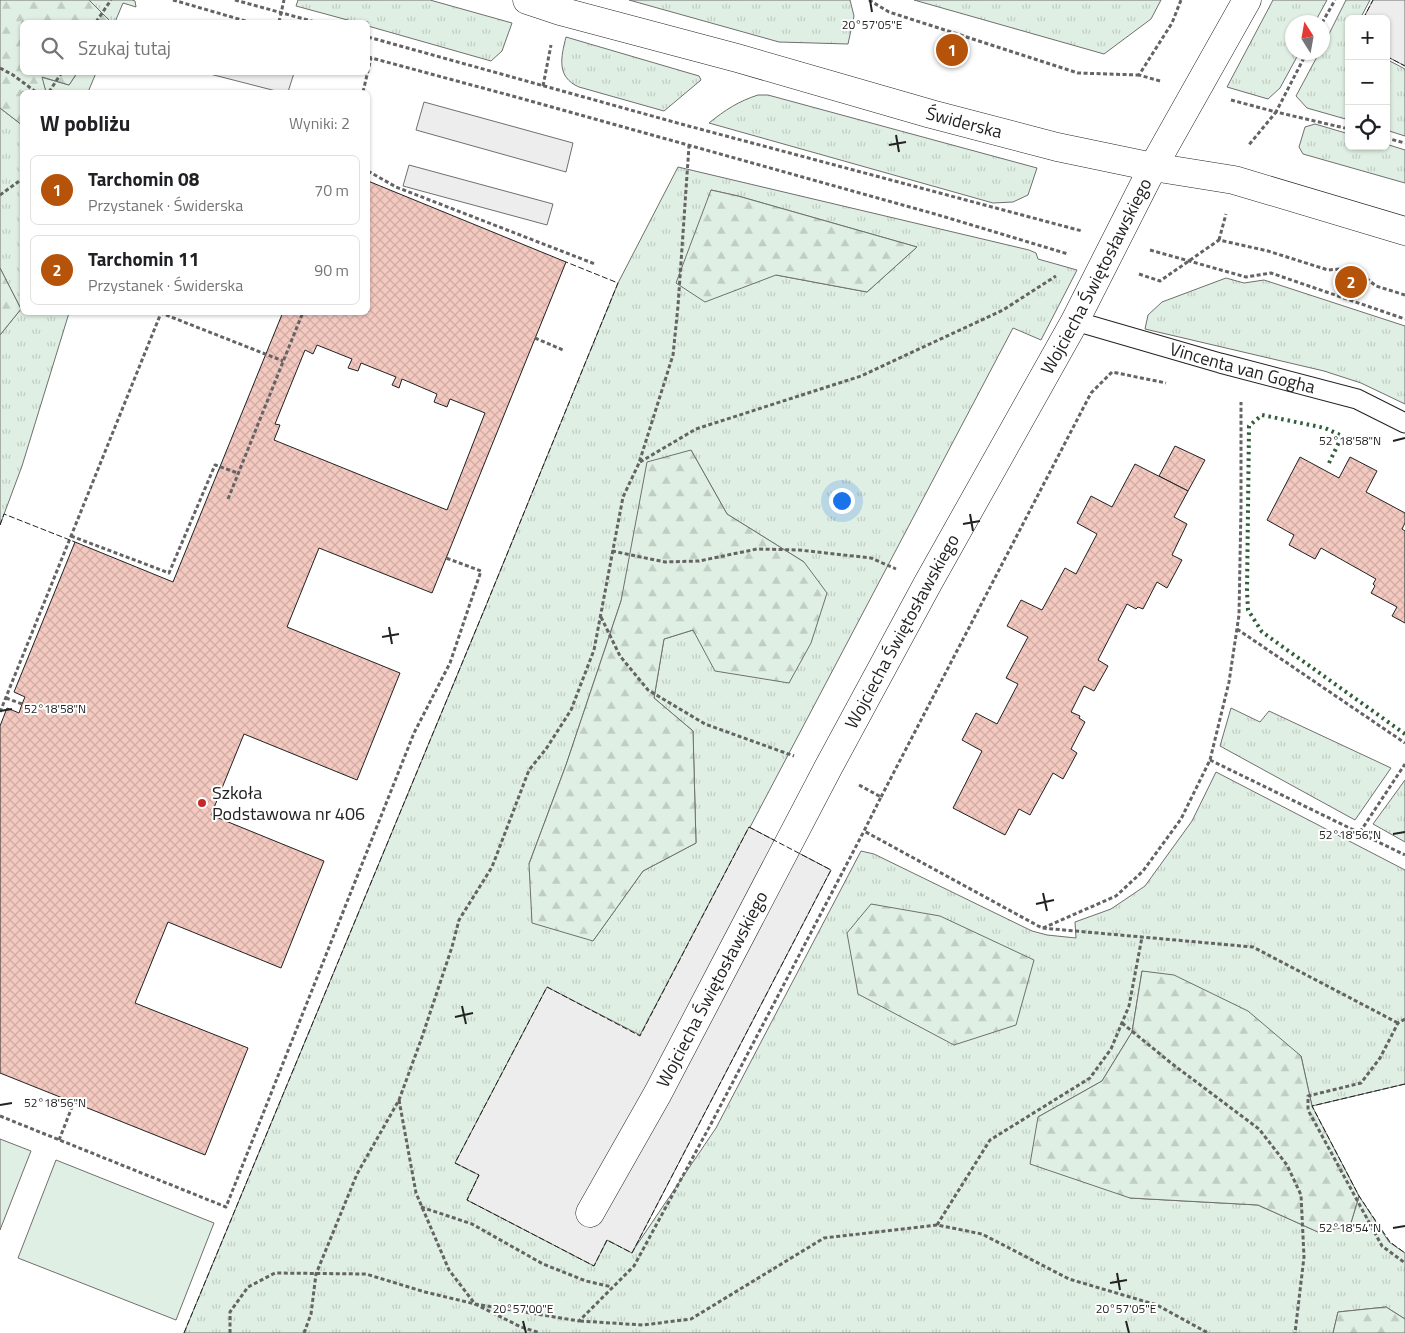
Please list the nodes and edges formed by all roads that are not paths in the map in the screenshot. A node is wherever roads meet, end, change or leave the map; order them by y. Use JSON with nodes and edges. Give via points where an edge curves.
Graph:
{"nodes":[{"id":1,"x":527,"y":0,"type":"edge"},
{"id":2,"x":1247,"y":0,"type":"edge"},
{"id":3,"x":1153,"y":167,"type":"junction"},
{"id":4,"x":1405,"y":231,"type":"edge"},
{"id":5,"x":1075,"y":321,"type":"junction"},
{"id":6,"x":1405,"y":423,"type":"edge"},
{"id":7,"x":590,"y":1213,"type":"dead end"}],
"edges":[{"from":1,"to":3,"type":"street","name":"Świderska","via":[[931,114],[1057,147]]},
{"from":2,"to":3,"type":"street","name":"Wojciecha Świętosławskiego"},
{"from":3,"to":4,"type":"street","name":"Świderska","via":[[1234,180]]},
{"from":3,"to":5,"type":"street","name":"Wojciecha Świętosławskiego","via":[[1101,254]]},
{"from":5,"to":6,"type":"lane","name":"Vincenta van Gogha","via":[[1357,399]]},
{"from":5,"to":7,"type":"street","name":"Wojciecha Świętosławskiego","via":[[928,583],[658,1093]]}]}
